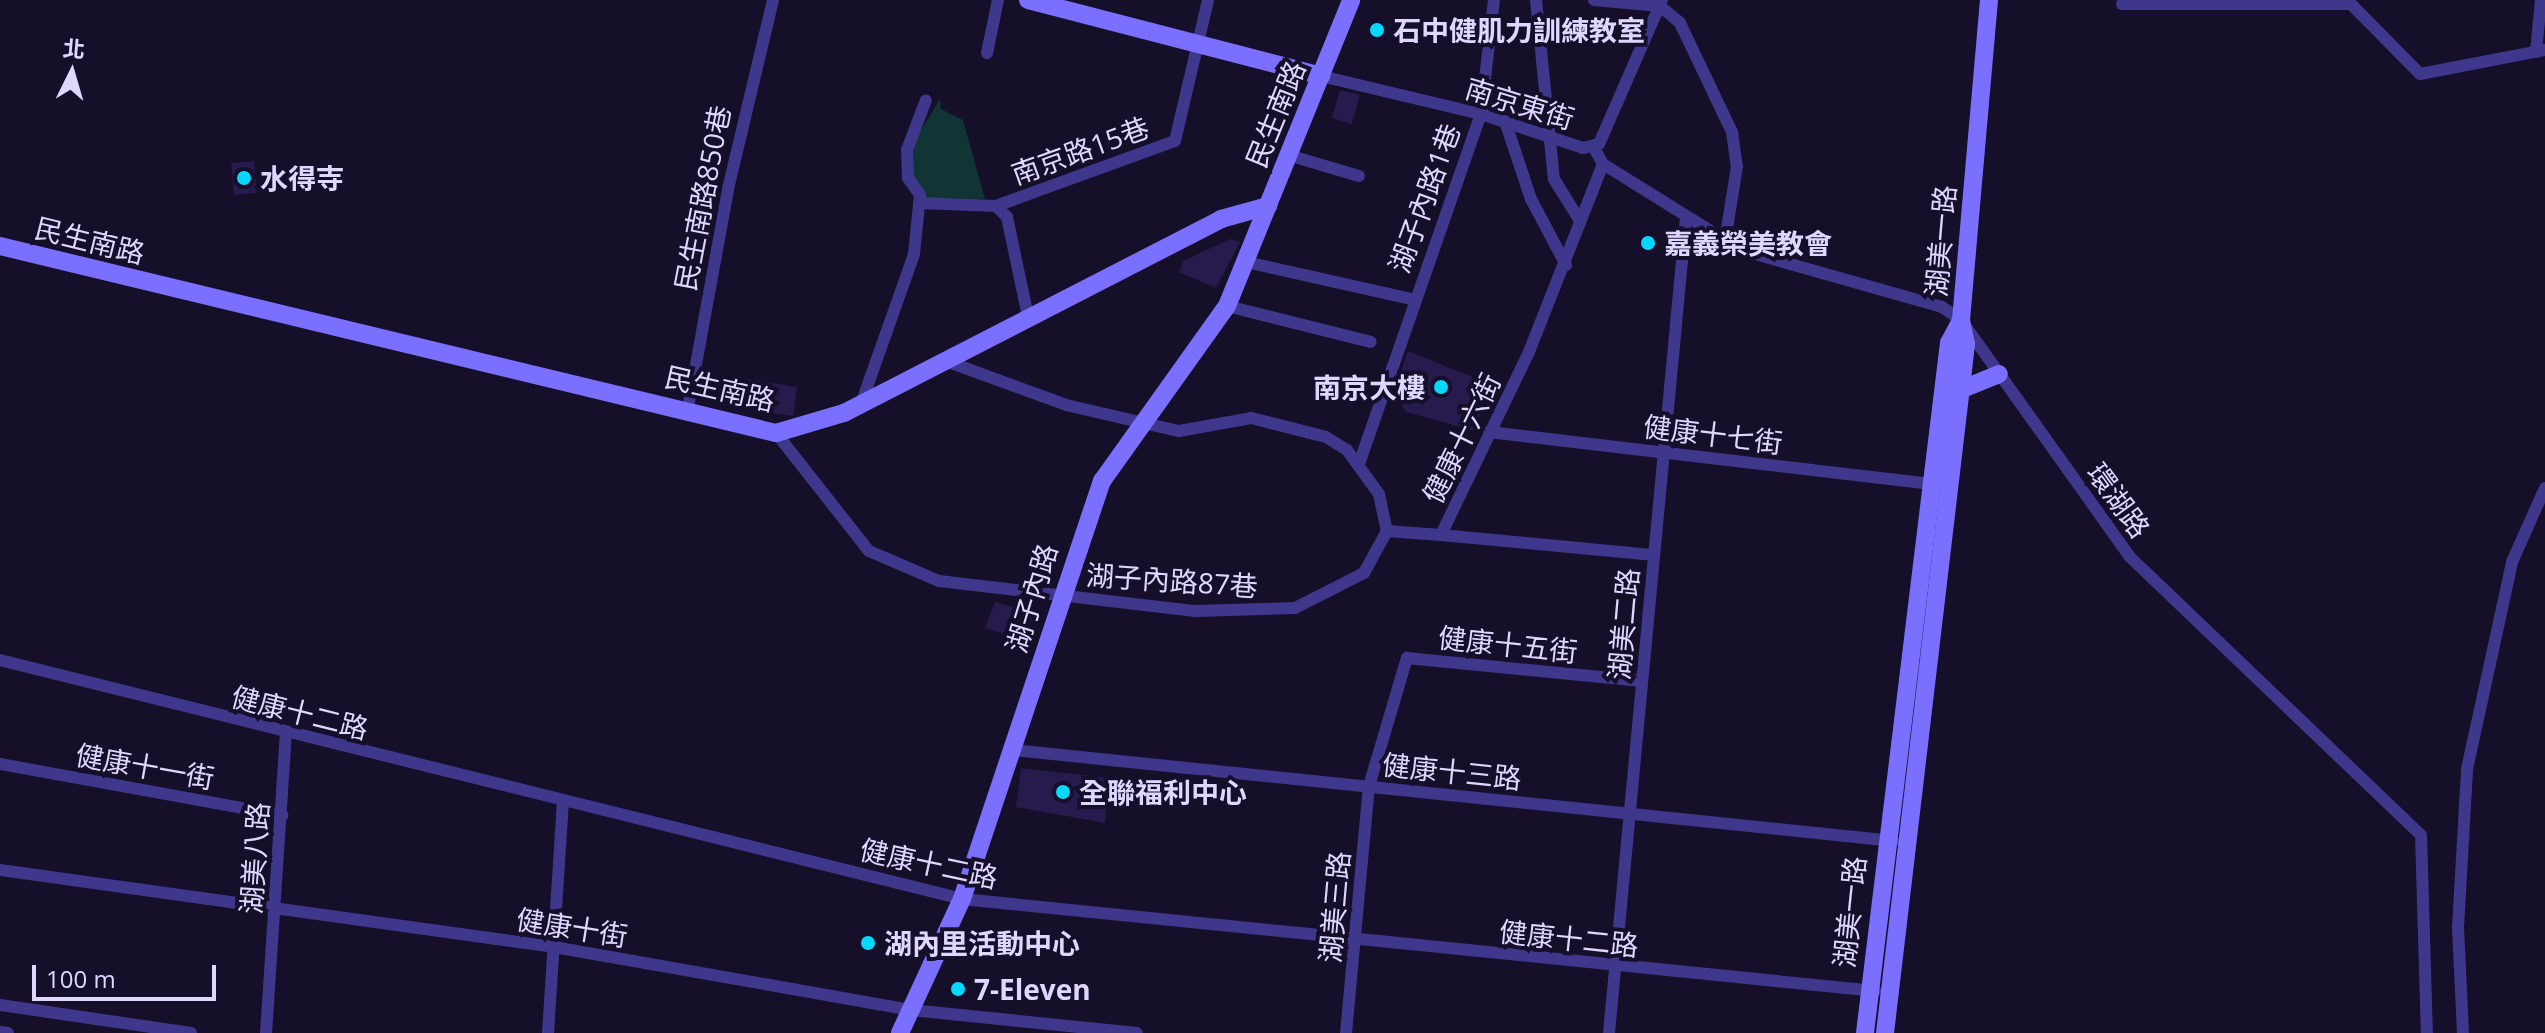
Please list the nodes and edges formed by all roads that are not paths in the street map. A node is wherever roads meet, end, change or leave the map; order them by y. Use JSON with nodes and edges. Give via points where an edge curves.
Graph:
{"nodes":[{"id":1,"x":773,"y":0,"type":"edge"},
{"id":2,"x":998,"y":0,"type":"edge"},
{"id":3,"x":1028,"y":0,"type":"edge"},
{"id":4,"x":1208,"y":0,"type":"edge"},
{"id":5,"x":1351,"y":0,"type":"edge"},
{"id":6,"x":1494,"y":0,"type":"edge"},
{"id":7,"x":1536,"y":0,"type":"edge"},
{"id":8,"x":1594,"y":0,"type":"edge"},
{"id":9,"x":1989,"y":0,"type":"edge"},
{"id":10,"x":2541,"y":0,"type":"edge"},
{"id":11,"x":1661,"y":3,"type":"edge"},
{"id":12,"x":2122,"y":4,"type":"dead end"},
{"id":13,"x":1197,"y":41,"type":"junction"},
{"id":14,"x":2540,"y":51,"type":"edge"},
{"id":15,"x":987,"y":53,"type":"dead end"},
{"id":16,"x":1321,"y":76,"type":"junction"},
{"id":17,"x":926,"y":100,"type":"dead end"},
{"id":18,"x":1481,"y":114,"type":"junction"},
{"id":19,"x":1505,"y":121,"type":"junction"},
{"id":20,"x":1550,"y":133,"type":"junction"},
{"id":21,"x":1593,"y":146,"type":"junction"},
{"id":22,"x":1288,"y":155,"type":"junction"},
{"id":23,"x":1603,"y":164,"type":"junction"},
{"id":24,"x":1359,"y":176,"type":"dead end"},
{"id":25,"x":919,"y":203,"type":"junction"},
{"id":26,"x":996,"y":206,"type":"junction"},
{"id":27,"x":1268,"y":206,"type":"junction"},
{"id":28,"x":1686,"y":219,"type":"junction"},
{"id":29,"x":1580,"y":221,"type":"junction"},
{"id":30,"x":1725,"y":241,"type":"junction"},
{"id":31,"x":0,"y":246,"type":"edge"},
{"id":32,"x":1246,"y":262,"type":"junction"},
{"id":33,"x":1566,"y":265,"type":"junction"},
{"id":34,"x":1412,"y":299,"type":"junction"},
{"id":35,"x":1227,"y":306,"type":"junction"},
{"id":36,"x":1028,"y":317,"type":"junction"},
{"id":37,"x":1961,"y":320,"type":"junction"},
{"id":38,"x":1371,"y":342,"type":"dead end"},
{"id":39,"x":1958,"y":343,"type":"junction"},
{"id":40,"x":946,"y":361,"type":"junction"},
{"id":41,"x":1999,"y":374,"type":"junction"},
{"id":42,"x":1960,"y":390,"type":"junction"},
{"id":43,"x":861,"y":404,"type":"junction"},
{"id":44,"x":688,"y":408,"type":"junction"},
{"id":45,"x":1145,"y":420,"type":"junction"},
{"id":46,"x":1489,"y":432,"type":"junction"},
{"id":47,"x":776,"y":433,"type":"junction"},
{"id":48,"x":1664,"y":453,"type":"junction"},
{"id":49,"x":1359,"y":464,"type":"junction"},
{"id":50,"x":1940,"y":485,"type":"junction"},
{"id":51,"x":2545,"y":488,"type":"edge"},
{"id":52,"x":1387,"y":531,"type":"junction"},
{"id":53,"x":1441,"y":535,"type":"junction"},
{"id":54,"x":1654,"y":555,"type":"junction"},
{"id":55,"x":1063,"y":597,"type":"junction"},
{"id":56,"x":0,"y":660,"type":"edge"},
{"id":57,"x":1642,"y":681,"type":"junction"},
{"id":58,"x":286,"y":734,"type":"junction"},
{"id":59,"x":1013,"y":750,"type":"junction"},
{"id":60,"x":0,"y":764,"type":"edge"},
{"id":61,"x":1369,"y":786,"type":"junction"},
{"id":62,"x":563,"y":801,"type":"junction"},
{"id":63,"x":1630,"y":814,"type":"junction"},
{"id":64,"x":282,"y":815,"type":"junction"},
{"id":65,"x":1885,"y":840,"type":"junction"},
{"id":66,"x":1905,"y":842,"type":"junction"},
{"id":67,"x":0,"y":870,"type":"edge"},
{"id":68,"x":962,"y":899,"type":"junction"},
{"id":69,"x":275,"y":908,"type":"junction"},
{"id":70,"x":1354,"y":941,"type":"junction"},
{"id":71,"x":554,"y":947,"type":"junction"},
{"id":72,"x":1615,"y":967,"type":"junction"},
{"id":73,"x":1869,"y":990,"type":"junction"},
{"id":74,"x":1889,"y":993,"type":"junction"},
{"id":75,"x":0,"y":1005,"type":"edge"},
{"id":76,"x":911,"y":1010,"type":"junction"},
{"id":77,"x":0,"y":1032,"type":"edge"},
{"id":78,"x":8,"y":1033,"type":"edge"},
{"id":79,"x":191,"y":1033,"type":"edge"},
{"id":80,"x":266,"y":1033,"type":"edge"},
{"id":81,"x":548,"y":1033,"type":"edge"},
{"id":82,"x":900,"y":1033,"type":"edge"},
{"id":83,"x":1137,"y":1033,"type":"edge"},
{"id":84,"x":1346,"y":1033,"type":"edge"},
{"id":85,"x":1609,"y":1033,"type":"edge"},
{"id":86,"x":1865,"y":1033,"type":"edge"},
{"id":87,"x":1885,"y":1033,"type":"edge"},
{"id":88,"x":2427,"y":1033,"type":"edge"},
{"id":89,"x":2463,"y":1033,"type":"edge"}],
"edges":[{"from":1,"to":44,"type":"street","name":"民生南路850巷","via":[[730,175]]},
{"from":2,"to":15,"type":"street"},
{"from":3,"to":13,"type":"street"},
{"from":4,"to":13,"type":"street"},
{"from":5,"to":16,"type":"street","name":"民生南路"},
{"from":6,"to":18,"type":"street","name":"湖子內路1巷"},
{"from":7,"to":20,"type":"street"},
{"from":8,"to":11,"type":"street"},
{"from":9,"to":37,"type":"street","name":"湖美一路"},
{"from":10,"to":14,"type":"street"},
{"from":11,"to":21,"type":"street","name":"南京東街"},
{"from":11,"to":30,"type":"street","via":[[1680,23],[1732,132],[1737,166]]},
{"from":12,"to":14,"type":"street","via":[[2351,4],[2420,74]]},
{"from":13,"to":16,"type":"street"},
{"from":13,"to":26,"type":"street","name":"南京路15巷","via":[[1175,141]]},
{"from":16,"to":18,"type":"street","name":"南京東街"},
{"from":16,"to":22,"type":"street","name":"民生南路"},
{"from":17,"to":25,"type":"street","via":[[907,150]]},
{"from":18,"to":19,"type":"street","name":"南京東街"},
{"from":18,"to":34,"type":"street","name":"湖子內路1巷"},
{"from":19,"to":20,"type":"street","name":"南京東街"},
{"from":19,"to":33,"type":"street","via":[[1531,199]]},
{"from":20,"to":21,"type":"street","name":"南京東街"},
{"from":20,"to":29,"type":"street","via":[[1554,179]]},
{"from":21,"to":23,"type":"street","name":"環湖路"},
{"from":22,"to":24,"type":"street"},
{"from":22,"to":27,"type":"street","name":"民生南路"},
{"from":23,"to":28,"type":"street","name":"環湖路"},
{"from":23,"to":29,"type":"street","name":"健康十六街"},
{"from":25,"to":26,"type":"street","name":"南京路15巷"},
{"from":25,"to":43,"type":"street","via":[[914,254]]},
{"from":26,"to":36,"type":"street","name":"南京路15巷","via":[[1007,217]]},
{"from":27,"to":32,"type":"street","name":"湖子內路"},
{"from":27,"to":36,"type":"street","name":"民生南路","via":[[1221,219]]},
{"from":28,"to":30,"type":"street","name":"環湖路"},
{"from":28,"to":48,"type":"street","name":"湖美二路"},
{"from":29,"to":33,"type":"street","name":"健康十六街"},
{"from":30,"to":37,"type":"street","name":"環湖路","via":[[1942,307]]},
{"from":31,"to":44,"type":"street","name":"民生南路"},
{"from":32,"to":34,"type":"street","name":"湖子內路1巷"},
{"from":32,"to":35,"type":"street","name":"湖子內路"},
{"from":33,"to":46,"type":"street","name":"健康十六街"},
{"from":34,"to":49,"type":"street","name":"湖子內路1巷"},
{"from":35,"to":38,"type":"street"},
{"from":35,"to":45,"type":"street","name":"湖子內路"},
{"from":36,"to":40,"type":"street","name":"民生南路"},
{"from":37,"to":39,"type":"street","name":"湖美一路"},
{"from":37,"to":41,"type":"street","name":"環湖路"},
{"from":39,"to":42,"type":"street"},
{"from":39,"to":50,"type":"street","name":"湖美一路"},
{"from":40,"to":43,"type":"street","name":"民生南路"},
{"from":40,"to":45,"type":"street","via":[[1066,405]]},
{"from":41,"to":42,"type":"street"},
{"from":41,"to":88,"type":"street","name":"環湖路","via":[[2130,557],[2421,835]]},
{"from":42,"to":50,"type":"street"},
{"from":43,"to":47,"type":"street","name":"民生南路"},
{"from":44,"to":47,"type":"street","name":"民生南路"},
{"from":45,"to":49,"type":"street","via":[[1179,431],[1251,418],[1290,424],[1326,437]]},
{"from":45,"to":55,"type":"street","name":"湖子內路","via":[[1102,481]]},
{"from":46,"to":48,"type":"street","name":"健康十七街"},
{"from":46,"to":53,"type":"street","name":"健康十六街"},
{"from":47,"to":55,"type":"street","name":"湖子內路87巷","via":[[869,551],[939,581]]},
{"from":48,"to":50,"type":"street","name":"健康十七街"},
{"from":48,"to":54,"type":"street","name":"湖美二路"},
{"from":49,"to":52,"type":"street","via":[[1379,494]]},
{"from":50,"to":65,"type":"street","name":"湖美一路"},
{"from":50,"to":66,"type":"street"},
{"from":51,"to":89,"type":"street","via":[[2512,562],[2467,769],[2458,927]]},
{"from":52,"to":53,"type":"street"},
{"from":52,"to":55,"type":"street","name":"湖子內路87巷","via":[[1364,573],[1295,608],[1195,611]]},
{"from":53,"to":54,"type":"street","name":"健康十六街"},
{"from":54,"to":57,"type":"street","name":"湖美二路"},
{"from":55,"to":59,"type":"street","name":"湖子內路"},
{"from":56,"to":58,"type":"street","name":"健康十二路"},
{"from":57,"to":61,"type":"street","name":"健康十五街","via":[[1407,658]]},
{"from":57,"to":63,"type":"street","name":"湖美二路"},
{"from":58,"to":62,"type":"street","name":"健康十二路"},
{"from":58,"to":64,"type":"street","name":"湖美八路"},
{"from":59,"to":61,"type":"street","name":"健康十三路"},
{"from":59,"to":68,"type":"street","name":"湖子內路"},
{"from":60,"to":64,"type":"street","name":"健康十一街"},
{"from":61,"to":63,"type":"street","name":"健康十三路"},
{"from":61,"to":70,"type":"street","name":"湖美三路"},
{"from":62,"to":68,"type":"street","name":"健康十二路"},
{"from":62,"to":71,"type":"street"},
{"from":63,"to":65,"type":"street","name":"健康十三路"},
{"from":63,"to":72,"type":"street","name":"湖美二路"},
{"from":64,"to":69,"type":"street","name":"湖美八路"},
{"from":65,"to":66,"type":"street","name":"湖美一路"},
{"from":65,"to":73,"type":"street","name":"湖美一路"},
{"from":66,"to":74,"type":"street"},
{"from":67,"to":69,"type":"street","name":"健康十街"},
{"from":68,"to":70,"type":"street","name":"健康十二路"},
{"from":68,"to":76,"type":"street","name":"湖子內路"},
{"from":69,"to":71,"type":"street","name":"健康十街"},
{"from":69,"to":80,"type":"street","name":"湖美八路"},
{"from":70,"to":72,"type":"street","name":"健康十二路"},
{"from":70,"to":84,"type":"street","name":"湖美三路"},
{"from":71,"to":76,"type":"street","name":"健康十街"},
{"from":71,"to":81,"type":"street"},
{"from":72,"to":73,"type":"street","name":"健康十二路"},
{"from":72,"to":85,"type":"street","name":"湖美二路"},
{"from":73,"to":74,"type":"street","name":"湖美一路"},
{"from":73,"to":86,"type":"street","name":"湖美一路"},
{"from":74,"to":87,"type":"street"},
{"from":75,"to":79,"type":"street"},
{"from":76,"to":82,"type":"street","name":"湖子內路"},
{"from":76,"to":83,"type":"street","name":"健康十街"},
{"from":77,"to":78,"type":"street"}]}
